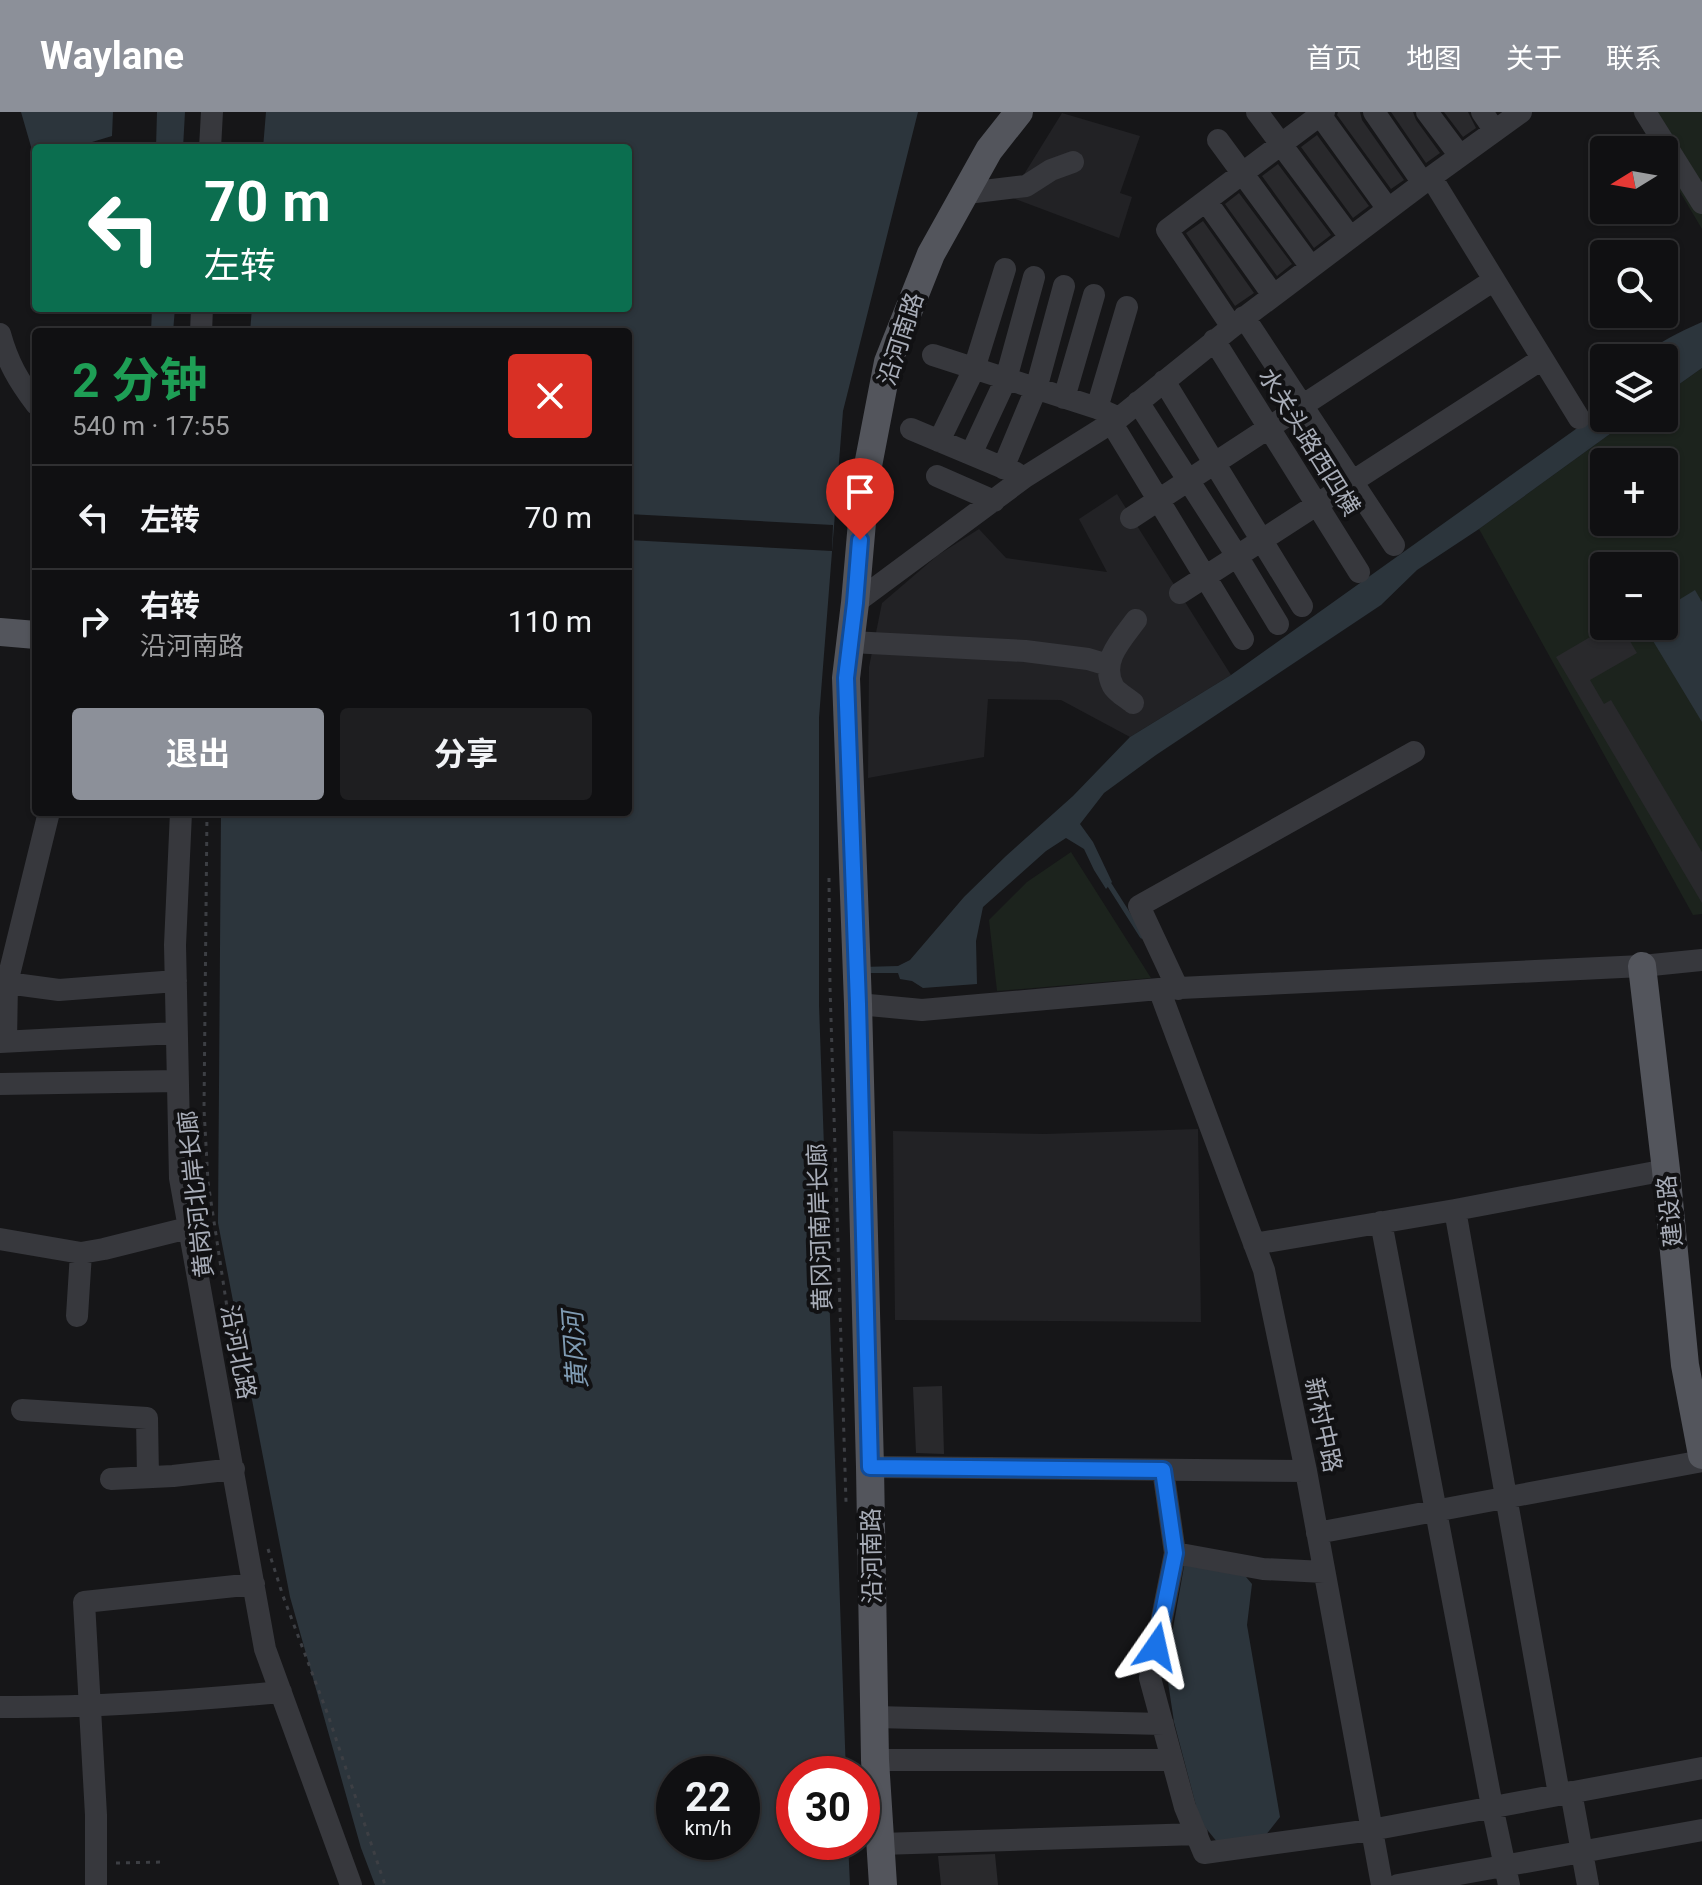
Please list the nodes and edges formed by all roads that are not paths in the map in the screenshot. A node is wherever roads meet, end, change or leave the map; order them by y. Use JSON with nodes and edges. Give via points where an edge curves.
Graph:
{"nodes":[{"id":1,"x":212,"y":112,"type":"edge"},
{"id":2,"x":1019,"y":112,"type":"edge"},
{"id":3,"x":1257,"y":112,"type":"edge"},
{"id":4,"x":1374,"y":112,"type":"edge"},
{"id":5,"x":1427,"y":112,"type":"edge"},
{"id":6,"x":1482,"y":112,"type":"edge"},
{"id":7,"x":1521,"y":112,"type":"edge"},
{"id":8,"x":1645,"y":112,"type":"edge"},
{"id":9,"x":1321,"y":113,"type":"edge"},
{"id":10,"x":1495,"y":131,"type":"junction"},
{"id":11,"x":1218,"y":140,"type":"dead end"},
{"id":12,"x":210,"y":144,"type":"edge"},
{"id":13,"x":1281,"y":145,"type":"junction"},
{"id":14,"x":1460,"y":156,"type":"junction"},
{"id":15,"x":1073,"y":162,"type":"dead end"},
{"id":16,"x":1243,"y":172,"type":"junction"},
{"id":17,"x":1427,"y":180,"type":"junction"},
{"id":18,"x":967,"y":193,"type":"junction"},
{"id":19,"x":1206,"y":201,"type":"junction"},
{"id":20,"x":1702,"y":203,"type":"edge"},
{"id":21,"x":1388,"y":209,"type":"junction"},
{"id":22,"x":1350,"y":237,"type":"junction"},
{"id":23,"x":1311,"y":267,"type":"junction"},
{"id":24,"x":1005,"y":269,"type":"dead end"},
{"id":25,"x":1034,"y":277,"type":"dead end"},
{"id":26,"x":1494,"y":280,"type":"junction"},
{"id":27,"x":1064,"y":286,"type":"dead end"},
{"id":28,"x":1094,"y":295,"type":"dead end"},
{"id":29,"x":1273,"y":295,"type":"junction"},
{"id":30,"x":1127,"y":307,"type":"dead end"},
{"id":31,"x":1230,"y":328,"type":"junction"},
{"id":32,"x":0,"y":334,"type":"edge"},
{"id":33,"x":933,"y":355,"type":"dead end"},
{"id":34,"x":1542,"y":359,"type":"junction"},
{"id":35,"x":974,"y":369,"type":"junction"},
{"id":36,"x":1006,"y":379,"type":"junction"},
{"id":37,"x":1164,"y":381,"type":"junction"},
{"id":38,"x":1036,"y":389,"type":"junction"},
{"id":39,"x":1064,"y":398,"type":"junction"},
{"id":40,"x":32,"y":399,"type":"edge"},
{"id":41,"x":1138,"y":402,"type":"junction"},
{"id":42,"x":1302,"y":405,"type":"junction"},
{"id":43,"x":1109,"y":416,"type":"junction"},
{"id":44,"x":1579,"y":418,"type":"dead end"},
{"id":45,"x":1269,"y":427,"type":"junction"},
{"id":46,"x":911,"y":429,"type":"dead end"},
{"id":47,"x":939,"y":441,"type":"junction"},
{"id":48,"x":971,"y":454,"type":"junction"},
{"id":49,"x":1214,"y":463,"type":"junction"},
{"id":50,"x":1003,"y":468,"type":"junction"},
{"id":51,"x":937,"y":476,"type":"dead end"},
{"id":52,"x":1025,"y":477,"type":"junction"},
{"id":53,"x":1188,"y":480,"type":"junction"},
{"id":54,"x":1352,"y":482,"type":"junction"},
{"id":55,"x":1158,"y":500,"type":"junction"},
{"id":56,"x":994,"y":501,"type":"junction"},
{"id":57,"x":1317,"y":504,"type":"junction"},
{"id":58,"x":1131,"y":518,"type":"dead end"},
{"id":59,"x":1262,"y":541,"type":"junction"},
{"id":60,"x":1394,"y":545,"type":"dead end"},
{"id":61,"x":1237,"y":556,"type":"junction"},
{"id":62,"x":1359,"y":572,"type":"dead end"},
{"id":63,"x":1205,"y":577,"type":"junction"},
{"id":64,"x":1180,"y":593,"type":"dead end"},
{"id":65,"x":855,"y":603,"type":"junction"},
{"id":66,"x":1302,"y":606,"type":"dead end"},
{"id":67,"x":1136,"y":620,"type":"dead end"},
{"id":68,"x":1278,"y":624,"type":"dead end"},
{"id":69,"x":0,"y":632,"type":"edge"},
{"id":70,"x":32,"y":635,"type":"edge"},
{"id":71,"x":1243,"y":639,"type":"dead end"},
{"id":72,"x":851,"y":642,"type":"junction"},
{"id":73,"x":1108,"y":665,"type":"junction"},
{"id":74,"x":1133,"y":703,"type":"dead end"},
{"id":75,"x":1414,"y":752,"type":"dead end"},
{"id":76,"x":48,"y":816,"type":"edge"},
{"id":77,"x":181,"y":816,"type":"edge"},
{"id":78,"x":1702,"y":960,"type":"edge"},
{"id":79,"x":1642,"y":966,"type":"junction"},
{"id":80,"x":176,"y":981,"type":"junction"},
{"id":81,"x":7,"y":983,"type":"junction"},
{"id":82,"x":1168,"y":989,"type":"junction"},
{"id":83,"x":858,"y":1004,"type":"junction"},
{"id":84,"x":176,"y":1033,"type":"junction"},
{"id":85,"x":3,"y":1042,"type":"edge"},
{"id":86,"x":177,"y":1081,"type":"junction"},
{"id":87,"x":0,"y":1084,"type":"edge"},
{"id":88,"x":1666,"y":1170,"type":"junction"},
{"id":89,"x":1455,"y":1210,"type":"junction"},
{"id":90,"x":1381,"y":1222,"type":"junction"},
{"id":91,"x":188,"y":1228,"type":"junction"},
{"id":92,"x":0,"y":1239,"type":"edge"},
{"id":93,"x":1254,"y":1244,"type":"junction"},
{"id":94,"x":81,"y":1253,"type":"junction"},
{"id":95,"x":77,"y":1316,"type":"dead end"},
{"id":96,"x":22,"y":1410,"type":"dead end"},
{"id":97,"x":1702,"y":1455,"type":"edge"},
{"id":98,"x":1702,"y":1461,"type":"edge"},
{"id":99,"x":870,"y":1467,"type":"junction"},
{"id":100,"x":234,"y":1469,"type":"junction"},
{"id":101,"x":1163,"y":1470,"type":"junction"},
{"id":102,"x":1306,"y":1471,"type":"junction"},
{"id":103,"x":148,"y":1477,"type":"junction"},
{"id":104,"x":111,"y":1479,"type":"dead end"},
{"id":105,"x":1506,"y":1498,"type":"junction"},
{"id":106,"x":1436,"y":1510,"type":"junction"},
{"id":107,"x":1317,"y":1533,"type":"junction"},
{"id":108,"x":1175,"y":1553,"type":"junction"},
{"id":109,"x":1324,"y":1572,"type":"junction"},
{"id":110,"x":254,"y":1584,"type":"junction"},
{"id":111,"x":281,"y":1692,"type":"junction"},
{"id":112,"x":88,"y":1705,"type":"junction"},
{"id":113,"x":0,"y":1707,"type":"edge"},
{"id":114,"x":875,"y":1717,"type":"junction"},
{"id":115,"x":1163,"y":1724,"type":"junction"},
{"id":116,"x":875,"y":1756,"type":"edge"},
{"id":117,"x":880,"y":1760,"type":"edge"},
{"id":118,"x":1172,"y":1760,"type":"junction"},
{"id":119,"x":1702,"y":1768,"type":"edge"},
{"id":120,"x":1565,"y":1793,"type":"junction"},
{"id":121,"x":1492,"y":1806,"type":"junction"},
{"id":122,"x":1371,"y":1830,"type":"junction"},
{"id":123,"x":1702,"y":1830,"type":"edge"},
{"id":124,"x":1197,"y":1834,"type":"junction"},
{"id":125,"x":880,"y":1844,"type":"joint"},
{"id":126,"x":1583,"y":1853,"type":"junction"},
{"id":127,"x":96,"y":1874,"type":"edge"},
{"id":128,"x":1507,"y":1875,"type":"edge"},
{"id":129,"x":351,"y":1885,"type":"edge"},
{"id":130,"x":883,"y":1885,"type":"edge"},
{"id":131,"x":1382,"y":1885,"type":"edge"},
{"id":132,"x":1398,"y":1885,"type":"edge"},
{"id":133,"x":1588,"y":1885,"type":"edge"}],
"edges":[{"from":1,"to":12,"type":"street"},
{"from":2,"to":18,"type":"main road","name":"沿河南路","via":[[989,150]]},
{"from":3,"to":13,"type":"street"},
{"from":4,"to":17,"type":"street"},
{"from":5,"to":14,"type":"street"},
{"from":6,"to":10,"type":"street"},
{"from":7,"to":10,"type":"street"},
{"from":8,"to":20,"type":"street"},
{"from":9,"to":13,"type":"street"},
{"from":9,"to":21,"type":"street"},
{"from":10,"to":14,"type":"street"},
{"from":11,"to":16,"type":"street"},
{"from":13,"to":16,"type":"street"},
{"from":13,"to":22,"type":"street"},
{"from":14,"to":17,"type":"street"},
{"from":15,"to":18,"type":"street","via":[[1026,186]]},
{"from":16,"to":19,"type":"street"},
{"from":16,"to":23,"type":"street"},
{"from":17,"to":21,"type":"street"},
{"from":17,"to":26,"type":"street"},
{"from":18,"to":65,"type":"main road","name":"沿河南路","via":[[931,254],[888,362],[866,476]]},
{"from":19,"to":29,"type":"street"},
{"from":19,"to":31,"type":"street","via":[[1167,230]]},
{"from":21,"to":22,"type":"street"},
{"from":22,"to":23,"type":"street"},
{"from":23,"to":29,"type":"street"},
{"from":24,"to":35,"type":"street"},
{"from":25,"to":36,"type":"street"},
{"from":26,"to":34,"type":"street"},
{"from":26,"to":42,"type":"street"},
{"from":27,"to":38,"type":"street"},
{"from":28,"to":39,"type":"street"},
{"from":29,"to":31,"type":"street"},
{"from":30,"to":43,"type":"street"},
{"from":31,"to":37,"type":"street"},
{"from":31,"to":42,"type":"street"},
{"from":31,"to":45,"type":"street","name":"水关头路西四横"},
{"from":32,"to":40,"type":"street","via":[[16,378]]},
{"from":33,"to":35,"type":"street"},
{"from":34,"to":44,"type":"street"},
{"from":34,"to":54,"type":"street"},
{"from":35,"to":36,"type":"street"},
{"from":35,"to":47,"type":"street"},
{"from":36,"to":38,"type":"street"},
{"from":36,"to":48,"type":"street"},
{"from":37,"to":41,"type":"street"},
{"from":37,"to":49,"type":"street"},
{"from":38,"to":39,"type":"street"},
{"from":38,"to":50,"type":"street"},
{"from":39,"to":43,"type":"street"},
{"from":41,"to":43,"type":"street"},
{"from":41,"to":53,"type":"street"},
{"from":42,"to":45,"type":"street"},
{"from":42,"to":54,"type":"street"},
{"from":43,"to":52,"type":"street"},
{"from":43,"to":55,"type":"street"},
{"from":45,"to":49,"type":"street"},
{"from":45,"to":57,"type":"street","name":"水关头路西四横"},
{"from":46,"to":47,"type":"street"},
{"from":47,"to":48,"type":"street"},
{"from":48,"to":50,"type":"street"},
{"from":49,"to":53,"type":"street"},
{"from":49,"to":59,"type":"street"},
{"from":50,"to":52,"type":"street"},
{"from":51,"to":56,"type":"street"},
{"from":52,"to":56,"type":"street"},
{"from":53,"to":55,"type":"street"},
{"from":53,"to":61,"type":"street"},
{"from":54,"to":57,"type":"street"},
{"from":54,"to":60,"type":"street"},
{"from":55,"to":58,"type":"street"},
{"from":55,"to":63,"type":"street"},
{"from":56,"to":65,"type":"street"},
{"from":57,"to":59,"type":"street"},
{"from":57,"to":62,"type":"street","name":"水关头路西四横"},
{"from":59,"to":61,"type":"street"},
{"from":59,"to":66,"type":"street"},
{"from":61,"to":63,"type":"street"},
{"from":61,"to":68,"type":"street"},
{"from":63,"to":64,"type":"street"},
{"from":63,"to":71,"type":"street"},
{"from":65,"to":72,"type":"main road","name":"沿河南路"},
{"from":67,"to":73,"type":"street"},
{"from":69,"to":70,"type":"main road"},
{"from":72,"to":73,"type":"street","via":[[1025,651]]},
{"from":72,"to":83,"type":"main road","name":"沿河南路","via":[[846,678]]},
{"from":73,"to":74,"type":"street","via":[[1113,687]]},
{"from":75,"to":82,"type":"street","name":"新村中路","via":[[1139,906]]},
{"from":76,"to":81,"type":"street"},
{"from":77,"to":80,"type":"street","name":"沿河北路"},
{"from":78,"to":79,"type":"street"},
{"from":79,"to":82,"type":"street"},
{"from":79,"to":88,"type":"main road","name":"建设路"},
{"from":80,"to":81,"type":"street","via":[[59,990]]},
{"from":80,"to":84,"type":"street","name":"沿河北路"},
{"from":81,"to":85,"type":"street"},
{"from":82,"to":83,"type":"street","via":[[922,1010]]},
{"from":82,"to":93,"type":"street","name":"新村中路"},
{"from":83,"to":99,"type":"main road","name":"沿河南路"},
{"from":84,"to":85,"type":"street"},
{"from":84,"to":86,"type":"street","name":"沿河北路"},
{"from":86,"to":87,"type":"street"},
{"from":86,"to":91,"type":"street","name":"沿河北路","via":[[180,1178]]},
{"from":88,"to":89,"type":"street"},
{"from":88,"to":97,"type":"main road","name":"建设路","via":[[1685,1365]]},
{"from":89,"to":90,"type":"street"},
{"from":89,"to":105,"type":"street"},
{"from":90,"to":93,"type":"street"},
{"from":90,"to":106,"type":"street"},
{"from":91,"to":94,"type":"street"},
{"from":91,"to":100,"type":"street","name":"沿河北路"},
{"from":92,"to":94,"type":"street"},
{"from":93,"to":102,"type":"street","name":"新村中路"},
{"from":94,"to":95,"type":"street"},
{"from":96,"to":103,"type":"street","via":[[147,1418]]},
{"from":98,"to":105,"type":"street"},
{"from":99,"to":101,"type":"street"},
{"from":99,"to":114,"type":"main road","name":"沿河南路"},
{"from":100,"to":103,"type":"street"},
{"from":100,"to":110,"type":"street","name":"沿河北路"},
{"from":101,"to":102,"type":"street"},
{"from":101,"to":108,"type":"street"},
{"from":102,"to":107,"type":"street","name":"新村中路"},
{"from":103,"to":104,"type":"street"},
{"from":105,"to":106,"type":"street"},
{"from":105,"to":120,"type":"street"},
{"from":106,"to":107,"type":"street"},
{"from":106,"to":121,"type":"street"},
{"from":107,"to":109,"type":"street","name":"新村中路"},
{"from":108,"to":109,"type":"street","via":[[1263,1569]]},
{"from":108,"to":115,"type":"street","via":[[1150,1678]]},
{"from":109,"to":122,"type":"street","name":"新村中路"},
{"from":110,"to":111,"type":"street","name":"沿河北路","via":[[265,1649]]},
{"from":110,"to":112,"type":"street","via":[[84,1602]]},
{"from":111,"to":112,"type":"street"},
{"from":111,"to":129,"type":"street","name":"沿河北路"},
{"from":112,"to":113,"type":"street"},
{"from":112,"to":127,"type":"street"},
{"from":114,"to":115,"type":"street"},
{"from":114,"to":116,"type":"main road","name":"沿河南路"},
{"from":115,"to":118,"type":"street"},
{"from":117,"to":118,"type":"street"},
{"from":118,"to":124,"type":"street"},
{"from":119,"to":120,"type":"street"},
{"from":120,"to":121,"type":"street"},
{"from":120,"to":126,"type":"street"},
{"from":121,"to":122,"type":"street"},
{"from":121,"to":128,"type":"street"},
{"from":122,"to":124,"type":"street","via":[[1204,1853]]},
{"from":122,"to":131,"type":"street","name":"新村中路"},
{"from":123,"to":126,"type":"street"},
{"from":124,"to":125,"type":"street"},
{"from":125,"to":130,"type":"main road","name":"沿河南路"},
{"from":126,"to":128,"type":"street"},
{"from":126,"to":133,"type":"street"},
{"from":128,"to":132,"type":"street"}]}
